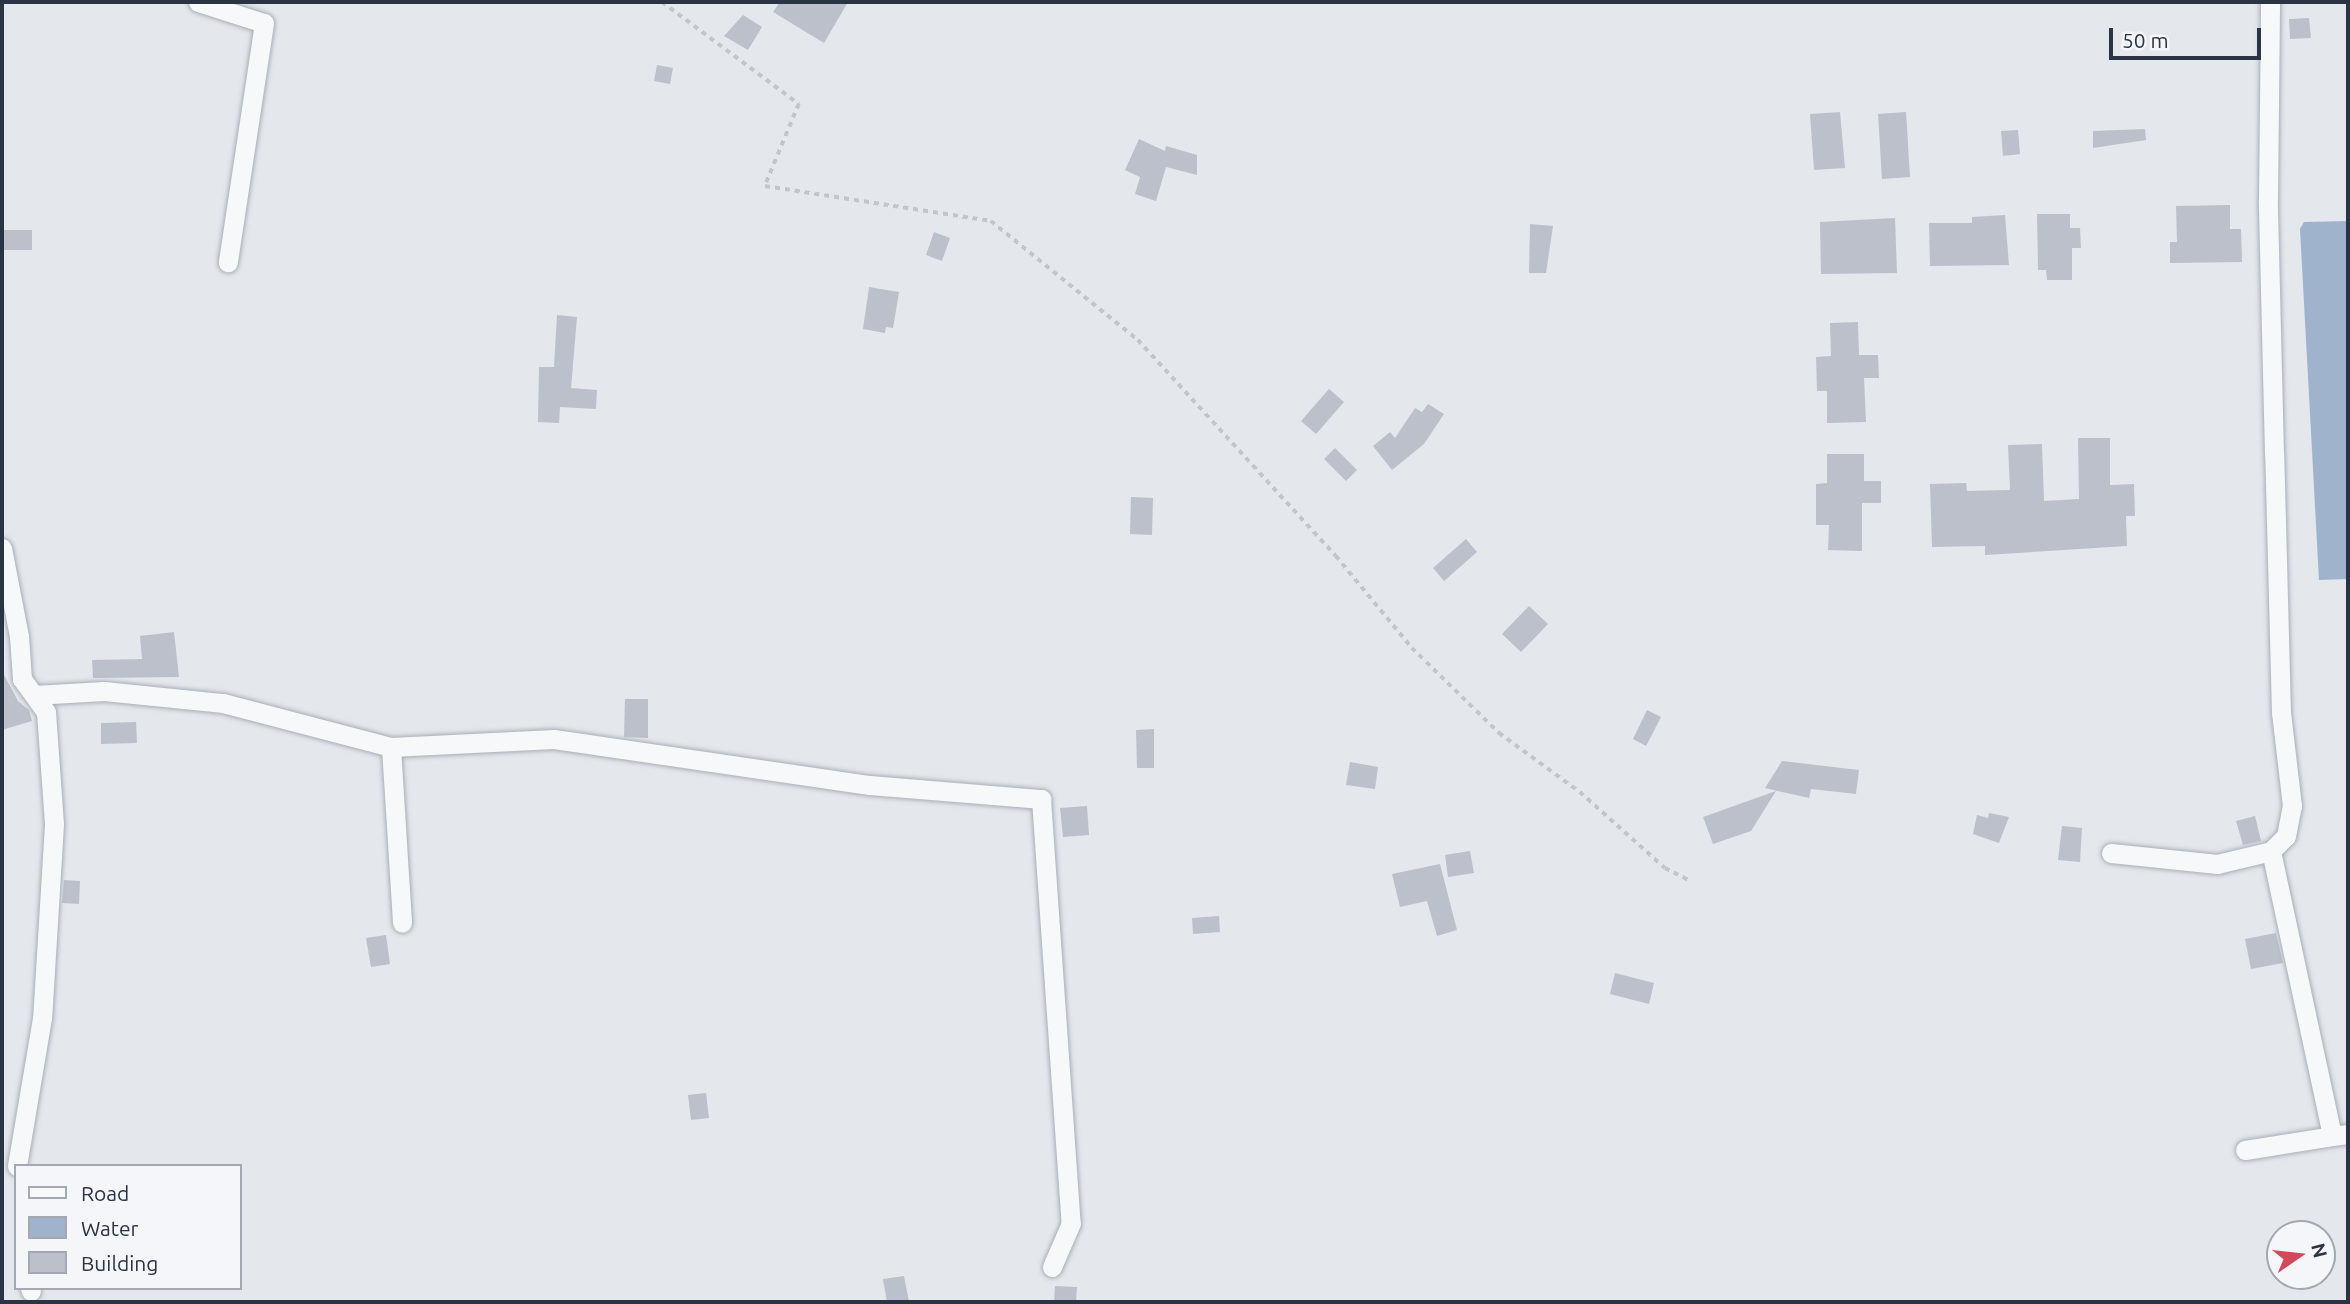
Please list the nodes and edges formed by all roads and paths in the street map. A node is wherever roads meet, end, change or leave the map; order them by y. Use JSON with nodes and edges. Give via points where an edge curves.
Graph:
{"nodes":[{"id":1,"x":198,"y":2,"type":"edge"},
{"id":2,"x":662,"y":2,"type":"edge"},
{"id":3,"x":2270,"y":2,"type":"edge"},
{"id":4,"x":228,"y":262,"type":"dead end"},
{"id":5,"x":2,"y":548,"type":"edge"},
{"id":6,"x":34,"y":695,"type":"junction"},
{"id":7,"x":391,"y":747,"type":"junction"},
{"id":8,"x":2271,"y":851,"type":"junction"},
{"id":9,"x":2111,"y":853,"type":"dead end"},
{"id":10,"x":1689,"y":880,"type":"dead end"},
{"id":11,"x":402,"y":923,"type":"dead end"},
{"id":12,"x":2340,"y":1135,"type":"edge"},
{"id":13,"x":2245,"y":1150,"type":"dead end"},
{"id":14,"x":17,"y":1164,"type":"edge"},
{"id":15,"x":1052,"y":1267,"type":"dead end"}],
"edges":[{"from":1,"to":4,"type":"street","via":[[264,23]]},
{"from":2,"to":10,"type":"path","via":[[799,104],[765,186],[991,221],[1138,340],[1336,556],[1412,648],[1499,733],[1580,792],[1665,868]]},
{"from":3,"to":8,"type":"street","via":[[2268,200],[2274,481],[2281,713],[2292,806],[2286,836]]},
{"from":5,"to":6,"type":"street","via":[[19,636],[22,679]]},
{"from":6,"to":7,"type":"street","via":[[104,691],[223,703]]},
{"from":6,"to":14,"type":"street","via":[[47,712],[54,824],[42,1018]]},
{"from":7,"to":11,"type":"street"},
{"from":7,"to":15,"type":"street","via":[[554,739],[870,785],[1041,800],[1071,1223]]},
{"from":8,"to":9,"type":"street","via":[[2217,864]]},
{"from":8,"to":12,"type":"street"},
{"from":12,"to":13,"type":"street"}]}
